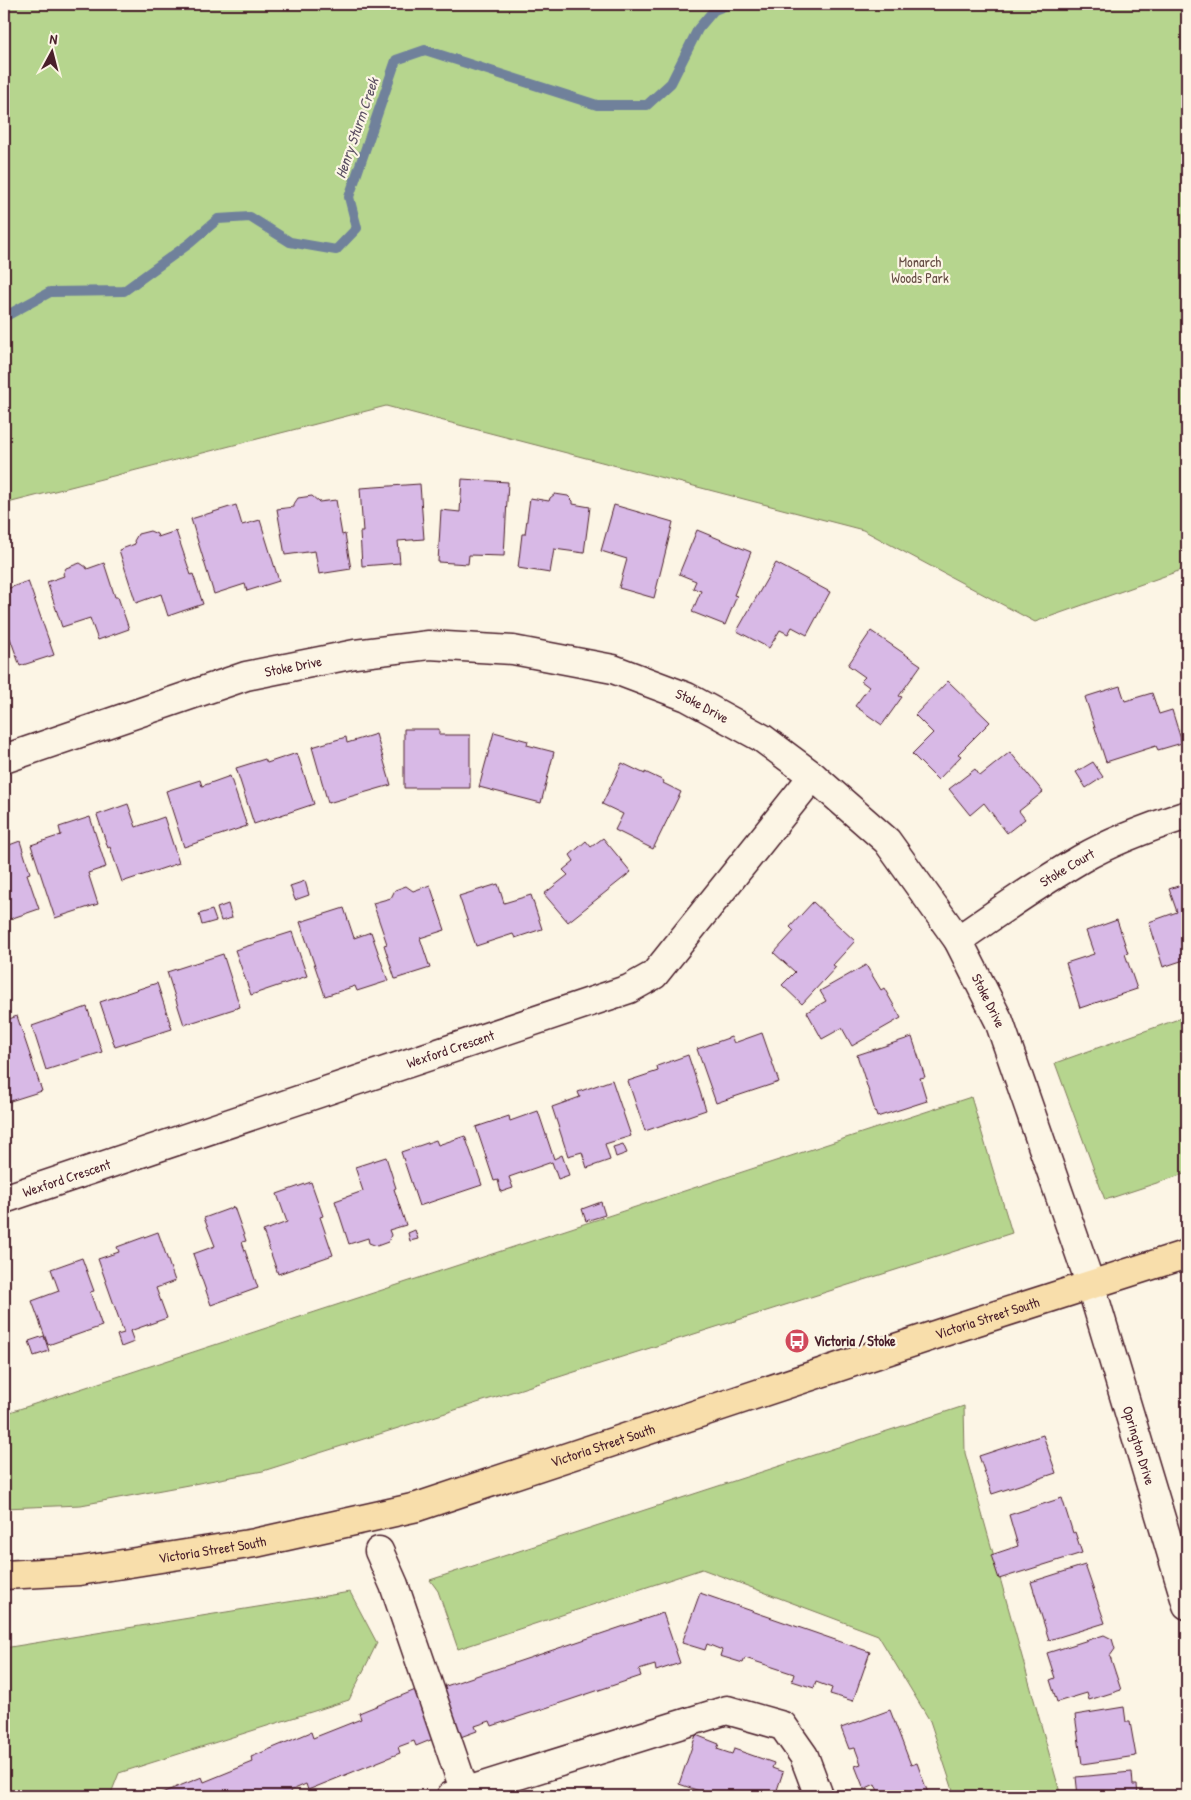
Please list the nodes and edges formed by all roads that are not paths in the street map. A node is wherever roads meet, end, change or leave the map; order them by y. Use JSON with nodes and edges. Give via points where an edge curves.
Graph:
{"nodes":[{"id":1,"x":4,"y":759,"type":"edge"},
{"id":2,"x":813,"y":776,"type":"junction"},
{"id":3,"x":1187,"y":815,"type":"edge"},
{"id":4,"x":958,"y":940,"type":"junction"},
{"id":5,"x":4,"y":1199,"type":"edge"},
{"id":6,"x":1187,"y":1254,"type":"edge"},
{"id":7,"x":1091,"y":1286,"type":"junction"},
{"id":8,"x":379,"y":1551,"type":"dead end"},
{"id":9,"x":4,"y":1575,"type":"edge"},
{"id":10,"x":1187,"y":1605,"type":"edge"},
{"id":11,"x":458,"y":1794,"type":"edge"},
{"id":12,"x":819,"y":1796,"type":"edge"}],
"edges":[{"from":1,"to":2,"type":"street","name":"Stoke Drive","via":[[246,676],[354,654],[429,646],[513,650],[613,668],[687,697],[762,738]]},
{"from":2,"to":4,"type":"street","name":"Stoke Drive","via":[[887,841]]},
{"from":2,"to":5,"type":"street","name":"Wexford Crescent","via":[[654,975],[629,989]]},
{"from":3,"to":4,"type":"street","name":"Stoke Court","via":[[1153,826],[1082,858]]},
{"from":4,"to":7,"type":"street","name":"Stoke Drive","via":[[999,1021]]},
{"from":6,"to":7,"type":"main road","name":"Victoria Street South"},
{"from":7,"to":9,"type":"main road","name":"Victoria Street South","via":[[417,1507],[245,1545],[80,1571]]},
{"from":7,"to":10,"type":"street","name":"Oprington Drive"},
{"from":8,"to":11,"type":"street","via":[[394,1585]]},
{"from":11,"to":12,"type":"street","via":[[727,1710],[783,1726],[804,1756]]}]}
